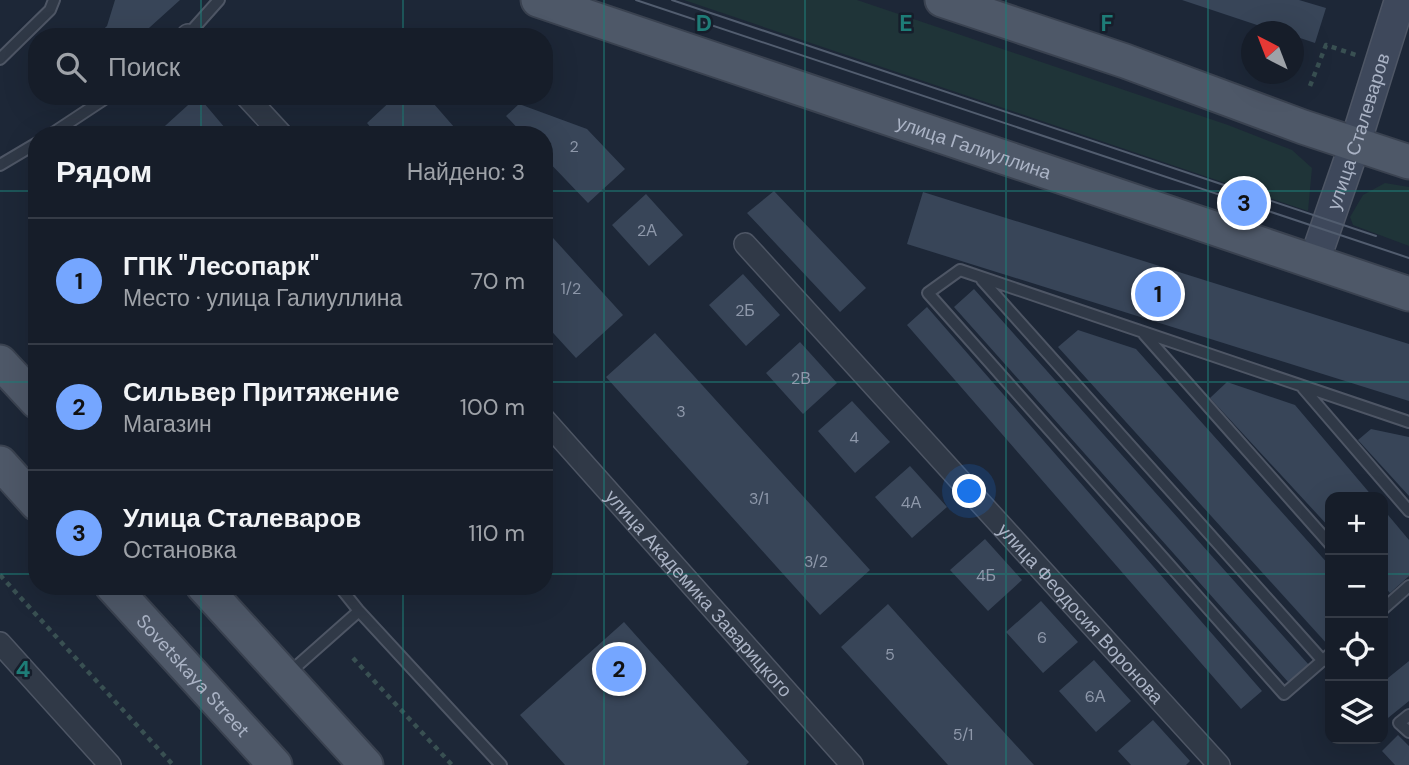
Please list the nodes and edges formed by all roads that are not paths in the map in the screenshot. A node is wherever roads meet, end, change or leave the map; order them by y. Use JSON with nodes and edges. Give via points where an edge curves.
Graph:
{"nodes":[{"id":1,"x":54,"y":0,"type":"edge"},
{"id":2,"x":219,"y":0,"type":"edge"},
{"id":3,"x":538,"y":0,"type":"edge"},
{"id":4,"x":942,"y":0,"type":"edge"},
{"id":5,"x":1401,"y":0,"type":"edge"},
{"id":6,"x":32,"y":28,"type":"edge"},
{"id":7,"x":195,"y":28,"type":"edge"},
{"id":8,"x":28,"y":32,"type":"edge"},
{"id":9,"x":0,"y":59,"type":"edge"},
{"id":10,"x":95,"y":105,"type":"edge"},
{"id":11,"x":254,"y":105,"type":"edge"},
{"id":12,"x":64,"y":126,"type":"edge"},
{"id":13,"x":274,"y":126,"type":"edge"},
{"id":14,"x":1355,"y":144,"type":"junction"},
{"id":15,"x":28,"y":149,"type":"edge"},
{"id":16,"x":1409,"y":162,"type":"edge"},
{"id":17,"x":0,"y":165,"type":"edge"},
{"id":18,"x":746,"y":244,"type":"dead end"},
{"id":19,"x":1314,"y":262,"type":"junction"},
{"id":20,"x":980,"y":278,"type":"junction"},
{"id":21,"x":1409,"y":294,"type":"edge"},
{"id":22,"x":1142,"y":332,"type":"junction"},
{"id":23,"x":0,"y":362,"type":"edge"},
{"id":24,"x":1301,"y":386,"type":"junction"},
{"id":25,"x":28,"y":392,"type":"edge"},
{"id":26,"x":1409,"y":422,"type":"edge"},
{"id":27,"x":553,"y":429,"type":"edge"},
{"id":28,"x":0,"y":463,"type":"edge"},
{"id":29,"x":28,"y":494,"type":"edge"},
{"id":30,"x":1409,"y":511,"type":"edge"},
{"id":31,"x":1325,"y":538,"type":"edge"},
{"id":32,"x":1409,"y":586,"type":"edge"},
{"id":33,"x":120,"y":595,"type":"edge"},
{"id":34,"x":212,"y":595,"type":"edge"},
{"id":35,"x":346,"y":595,"type":"edge"},
{"id":36,"x":1388,"y":603,"type":"edge"},
{"id":37,"x":359,"y":611,"type":"junction"},
{"id":38,"x":0,"y":643,"type":"edge"},
{"id":39,"x":1325,"y":657,"type":"edge"},
{"id":40,"x":1325,"y":659,"type":"edge"},
{"id":41,"x":285,"y":677,"type":"junction"},
{"id":42,"x":1409,"y":715,"type":"edge"},
{"id":43,"x":1409,"y":732,"type":"edge"},
{"id":44,"x":110,"y":765,"type":"edge"},
{"id":45,"x":275,"y":765,"type":"edge"},
{"id":46,"x":366,"y":765,"type":"edge"},
{"id":47,"x":501,"y":765,"type":"edge"},
{"id":48,"x":852,"y":765,"type":"edge"},
{"id":49,"x":1219,"y":765,"type":"edge"}],
"edges":[{"from":1,"to":6,"type":"lane"},
{"from":2,"to":7,"type":"lane"},
{"from":3,"to":19,"type":"main road","name":"улица Галиуллина"},
{"from":4,"to":14,"type":"main road","via":[[989,11]]},
{"from":5,"to":14,"type":"main road","name":"улица Сталеваров"},
{"from":8,"to":9,"type":"lane"},
{"from":10,"to":12,"type":"lane"},
{"from":11,"to":13,"type":"street"},
{"from":14,"to":16,"type":"main road"},
{"from":14,"to":19,"type":"main road","name":"улица Сталеваров"},
{"from":15,"to":17,"type":"lane"},
{"from":18,"to":49,"type":"street","name":"улица Феодосия Воронова"},
{"from":19,"to":21,"type":"main road","name":"улица Галиуллина"},
{"from":20,"to":22,"type":"lane"},
{"from":20,"to":39,"type":"lane"},
{"from":20,"to":40,"type":"lane","via":[[960,270],[928,293],[1284,694]]},
{"from":22,"to":24,"type":"lane"},
{"from":22,"to":31,"type":"lane"},
{"from":23,"to":25,"type":"main road"},
{"from":24,"to":26,"type":"lane"},
{"from":24,"to":30,"type":"lane"},
{"from":27,"to":48,"type":"street","name":"улица Академика Заварицкого"},
{"from":28,"to":29,"type":"main road"},
{"from":32,"to":36,"type":"lane"},
{"from":33,"to":45,"type":"main road","name":"Sovetskaya Street"},
{"from":34,"to":41,"type":"main road"},
{"from":35,"to":37,"type":"lane"},
{"from":37,"to":41,"type":"lane"},
{"from":37,"to":47,"type":"lane"},
{"from":38,"to":44,"type":"street"},
{"from":41,"to":46,"type":"main road"},
{"from":42,"to":43,"type":"lane","via":[[1399,723]]}]}
